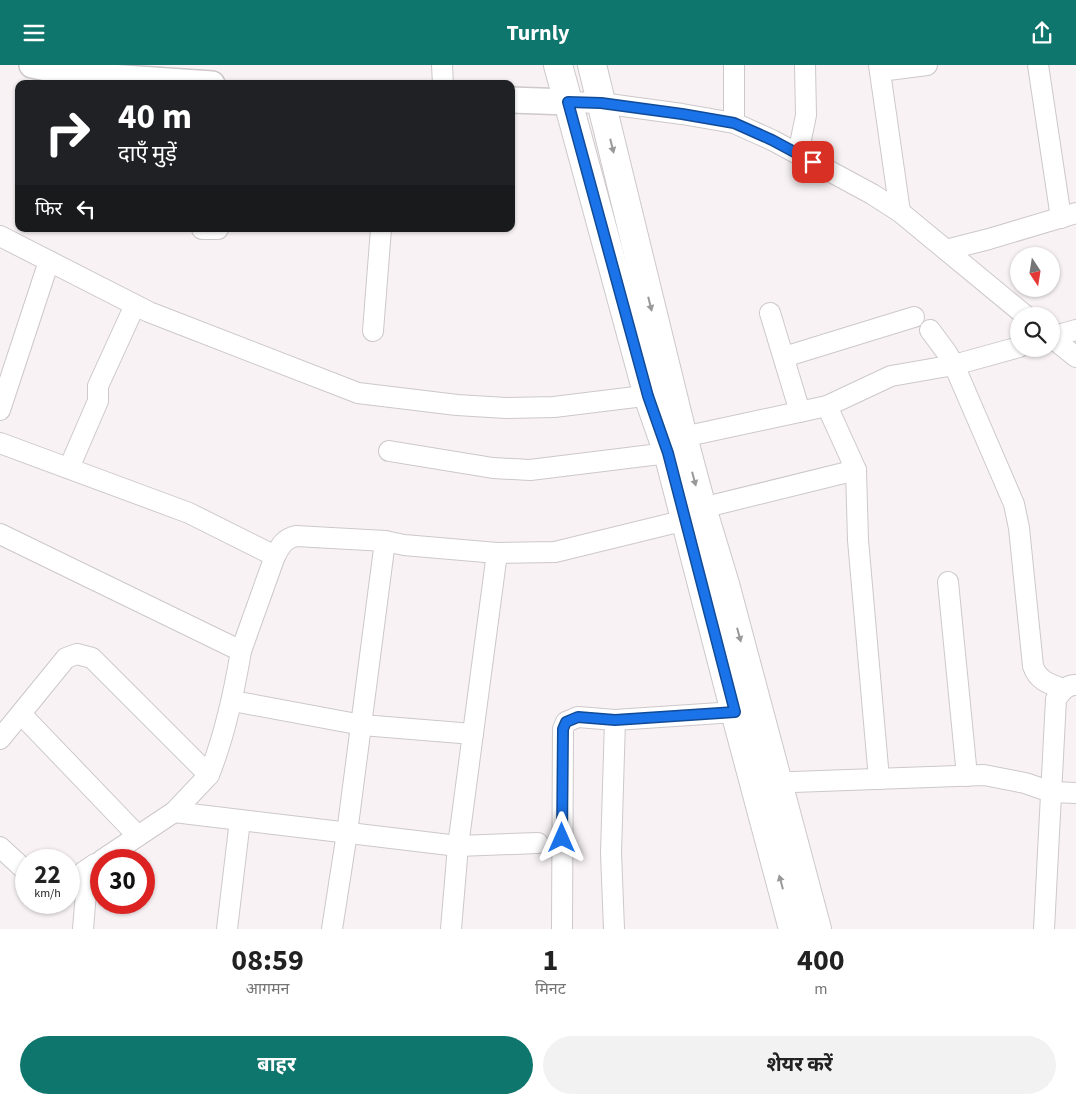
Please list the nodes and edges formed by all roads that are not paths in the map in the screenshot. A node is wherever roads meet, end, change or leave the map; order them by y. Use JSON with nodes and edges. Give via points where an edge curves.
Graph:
{"nodes":[{"id":1,"x":32,"y":65,"type":"edge"},
{"id":2,"x":442,"y":65,"type":"edge"},
{"id":3,"x":558,"y":65,"type":"edge"},
{"id":4,"x":592,"y":65,"type":"edge"},
{"id":5,"x":734,"y":65,"type":"edge"},
{"id":6,"x":805,"y":65,"type":"edge"},
{"id":7,"x":927,"y":65,"type":"edge"},
{"id":8,"x":1038,"y":65,"type":"edge"},
{"id":9,"x":879,"y":68,"type":"edge"},
{"id":10,"x":146,"y":80,"type":"edge"},
{"id":11,"x":443,"y":80,"type":"edge"},
{"id":12,"x":515,"y":100,"type":"edge"},
{"id":13,"x":568,"y":102,"type":"junction"},
{"id":14,"x":601,"y":103,"type":"junction"},
{"id":15,"x":734,"y":123,"type":"junction"},
{"id":16,"x":798,"y":154,"type":"junction"},
{"id":17,"x":900,"y":212,"type":"junction"},
{"id":18,"x":1068,"y":215,"type":"edge"},
{"id":19,"x":382,"y":232,"type":"edge"},
{"id":20,"x":0,"y":236,"type":"edge"},
{"id":21,"x":946,"y":250,"type":"junction"},
{"id":22,"x":49,"y":261,"type":"junction"},
{"id":23,"x":135,"y":305,"type":"junction"},
{"id":24,"x":1015,"y":307,"type":"edge"},
{"id":25,"x":770,"y":313,"type":"dead end"},
{"id":26,"x":914,"y":317,"type":"dead end"},
{"id":27,"x":930,"y":330,"type":"dead end"},
{"id":28,"x":1076,"y":330,"type":"edge"},
{"id":29,"x":373,"y":331,"type":"dead end"},
{"id":30,"x":1010,"y":349,"type":"edge"},
{"id":31,"x":784,"y":357,"type":"junction"},
{"id":32,"x":1076,"y":357,"type":"edge"},
{"id":33,"x":954,"y":365,"type":"junction"},
{"id":34,"x":659,"y":394,"type":"junction"},
{"id":35,"x":827,"y":406,"type":"junction"},
{"id":36,"x":0,"y":410,"type":"edge"},
{"id":37,"x":800,"y":412,"type":"junction"},
{"id":38,"x":0,"y":443,"type":"edge"},
{"id":39,"x":675,"y":445,"type":"junction"},
{"id":40,"x":389,"y":451,"type":"dead end"},
{"id":41,"x":69,"y":468,"type":"junction"},
{"id":42,"x":856,"y":470,"type":"junction"},
{"id":43,"x":697,"y":514,"type":"junction"},
{"id":44,"x":0,"y":534,"type":"edge"},
{"id":45,"x":385,"y":541,"type":"junction"},
{"id":46,"x":497,"y":553,"type":"junction"},
{"id":47,"x":275,"y":555,"type":"junction"},
{"id":48,"x":948,"y":582,"type":"dead end"},
{"id":49,"x":241,"y":651,"type":"junction"},
{"id":50,"x":1070,"y":687,"type":"edge"},
{"id":51,"x":233,"y":701,"type":"junction"},
{"id":52,"x":735,"y":712,"type":"junction"},
{"id":53,"x":21,"y":714,"type":"junction"},
{"id":54,"x":615,"y":720,"type":"junction"},
{"id":55,"x":362,"y":725,"type":"junction"},
{"id":56,"x":473,"y":734,"type":"junction"},
{"id":57,"x":0,"y":739,"type":"edge"},
{"id":58,"x":209,"y":775,"type":"junction"},
{"id":59,"x":966,"y":776,"type":"junction"},
{"id":60,"x":879,"y":779,"type":"junction"},
{"id":61,"x":766,"y":783,"type":"junction"},
{"id":62,"x":1050,"y":792,"type":"junction"},
{"id":63,"x":1076,"y":793,"type":"edge"},
{"id":64,"x":174,"y":811,"type":"junction"},
{"id":65,"x":240,"y":820,"type":"junction"},
{"id":66,"x":348,"y":833,"type":"junction"},
{"id":67,"x":138,"y":836,"type":"junction"},
{"id":68,"x":538,"y":843,"type":"dead end"},
{"id":69,"x":458,"y":846,"type":"junction"},
{"id":70,"x":0,"y":847,"type":"edge"},
{"id":71,"x":118,"y":849,"type":"edge"},
{"id":72,"x":15,"y":861,"type":"edge"},
{"id":73,"x":90,"y":896,"type":"edge"},
{"id":74,"x":83,"y":929,"type":"edge"},
{"id":75,"x":227,"y":929,"type":"edge"},
{"id":76,"x":332,"y":929,"type":"edge"},
{"id":77,"x":452,"y":929,"type":"edge"},
{"id":78,"x":562,"y":929,"type":"edge"},
{"id":79,"x":614,"y":929,"type":"edge"},
{"id":80,"x":793,"y":929,"type":"edge"},
{"id":81,"x":817,"y":929,"type":"edge"},
{"id":82,"x":1044,"y":929,"type":"edge"}],
"edges":[{"from":1,"to":10,"type":"street","via":[[80,75]]},
{"from":2,"to":11,"type":"street"},
{"from":3,"to":13,"type":"main road"},
{"from":4,"to":14,"type":"main road"},
{"from":5,"to":15,"type":"street"},
{"from":6,"to":16,"type":"street","via":[[806,115]]},
{"from":7,"to":9,"type":"street"},
{"from":8,"to":18,"type":"street"},
{"from":9,"to":17,"type":"street"},
{"from":12,"to":13,"type":"street"},
{"from":13,"to":14,"type":"street"},
{"from":13,"to":34,"type":"main road"},
{"from":14,"to":15,"type":"street"},
{"from":14,"to":34,"type":"main road","one_way":true},
{"from":15,"to":16,"type":"street"},
{"from":16,"to":17,"type":"street"},
{"from":17,"to":21,"type":"street"},
{"from":18,"to":21,"type":"street"},
{"from":19,"to":29,"type":"street"},
{"from":20,"to":22,"type":"street"},
{"from":21,"to":24,"type":"street"},
{"from":22,"to":23,"type":"street"},
{"from":22,"to":36,"type":"street"},
{"from":23,"to":34,"type":"street","via":[[358,393],[506,408],[554,407]]},
{"from":23,"to":41,"type":"street","via":[[98,386],[98,401]]},
{"from":25,"to":31,"type":"street"},
{"from":26,"to":31,"type":"street"},
{"from":27,"to":33,"type":"street"},
{"from":28,"to":32,"type":"street","via":[[1051,337]]},
{"from":30,"to":33,"type":"street"},
{"from":31,"to":37,"type":"street"},
{"from":33,"to":35,"type":"street","via":[[891,376]]},
{"from":33,"to":50,"type":"street","via":[[1014,504],[1033,666],[1041,680]]},
{"from":34,"to":39,"type":"main road"},
{"from":35,"to":37,"type":"street"},
{"from":35,"to":42,"type":"street"},
{"from":37,"to":39,"type":"street"},
{"from":38,"to":41,"type":"street"},
{"from":39,"to":40,"type":"street","via":[[530,470],[493,468]]},
{"from":39,"to":43,"type":"main road"},
{"from":41,"to":47,"type":"street","via":[[189,513]]},
{"from":42,"to":43,"type":"street"},
{"from":42,"to":60,"type":"street","via":[[858,540]]},
{"from":43,"to":46,"type":"street","via":[[556,552]]},
{"from":43,"to":52,"type":"main road"},
{"from":43,"to":61,"type":"main road","one_way":true,"via":[[725,584]]},
{"from":44,"to":49,"type":"street"},
{"from":45,"to":46,"type":"street"},
{"from":45,"to":47,"type":"street","via":[[296,536],[283,541]]},
{"from":45,"to":55,"type":"street"},
{"from":46,"to":56,"type":"street"},
{"from":47,"to":49,"type":"street"},
{"from":48,"to":59,"type":"street"},
{"from":49,"to":51,"type":"street"},
{"from":50,"to":62,"type":"street","via":[[1056,699]]},
{"from":51,"to":55,"type":"street"},
{"from":51,"to":58,"type":"street"},
{"from":52,"to":54,"type":"street"},
{"from":52,"to":61,"type":"main road"},
{"from":53,"to":57,"type":"street"},
{"from":53,"to":58,"type":"street","via":[[66,658],[77,654],[92,658]]},
{"from":53,"to":67,"type":"street"},
{"from":54,"to":78,"type":"street","via":[[578,717],[566,722],[563,729]]},
{"from":54,"to":79,"type":"street","via":[[611,853]]},
{"from":55,"to":56,"type":"street"},
{"from":55,"to":66,"type":"street"},
{"from":56,"to":69,"type":"street"},
{"from":58,"to":64,"type":"street"},
{"from":59,"to":60,"type":"street"},
{"from":59,"to":62,"type":"street","via":[[984,775],[1017,781]]},
{"from":60,"to":61,"type":"street"},
{"from":80,"to":61,"type":"main road","one_way":true},
{"from":61,"to":81,"type":"main road"},
{"from":62,"to":63,"type":"street"},
{"from":62,"to":82,"type":"street"},
{"from":64,"to":65,"type":"street"},
{"from":64,"to":67,"type":"street"},
{"from":65,"to":66,"type":"street"},
{"from":65,"to":75,"type":"street"},
{"from":66,"to":69,"type":"street"},
{"from":66,"to":76,"type":"street"},
{"from":67,"to":71,"type":"street"},
{"from":68,"to":69,"type":"street"},
{"from":69,"to":77,"type":"street"},
{"from":70,"to":72,"type":"street"},
{"from":73,"to":74,"type":"street"}]}
